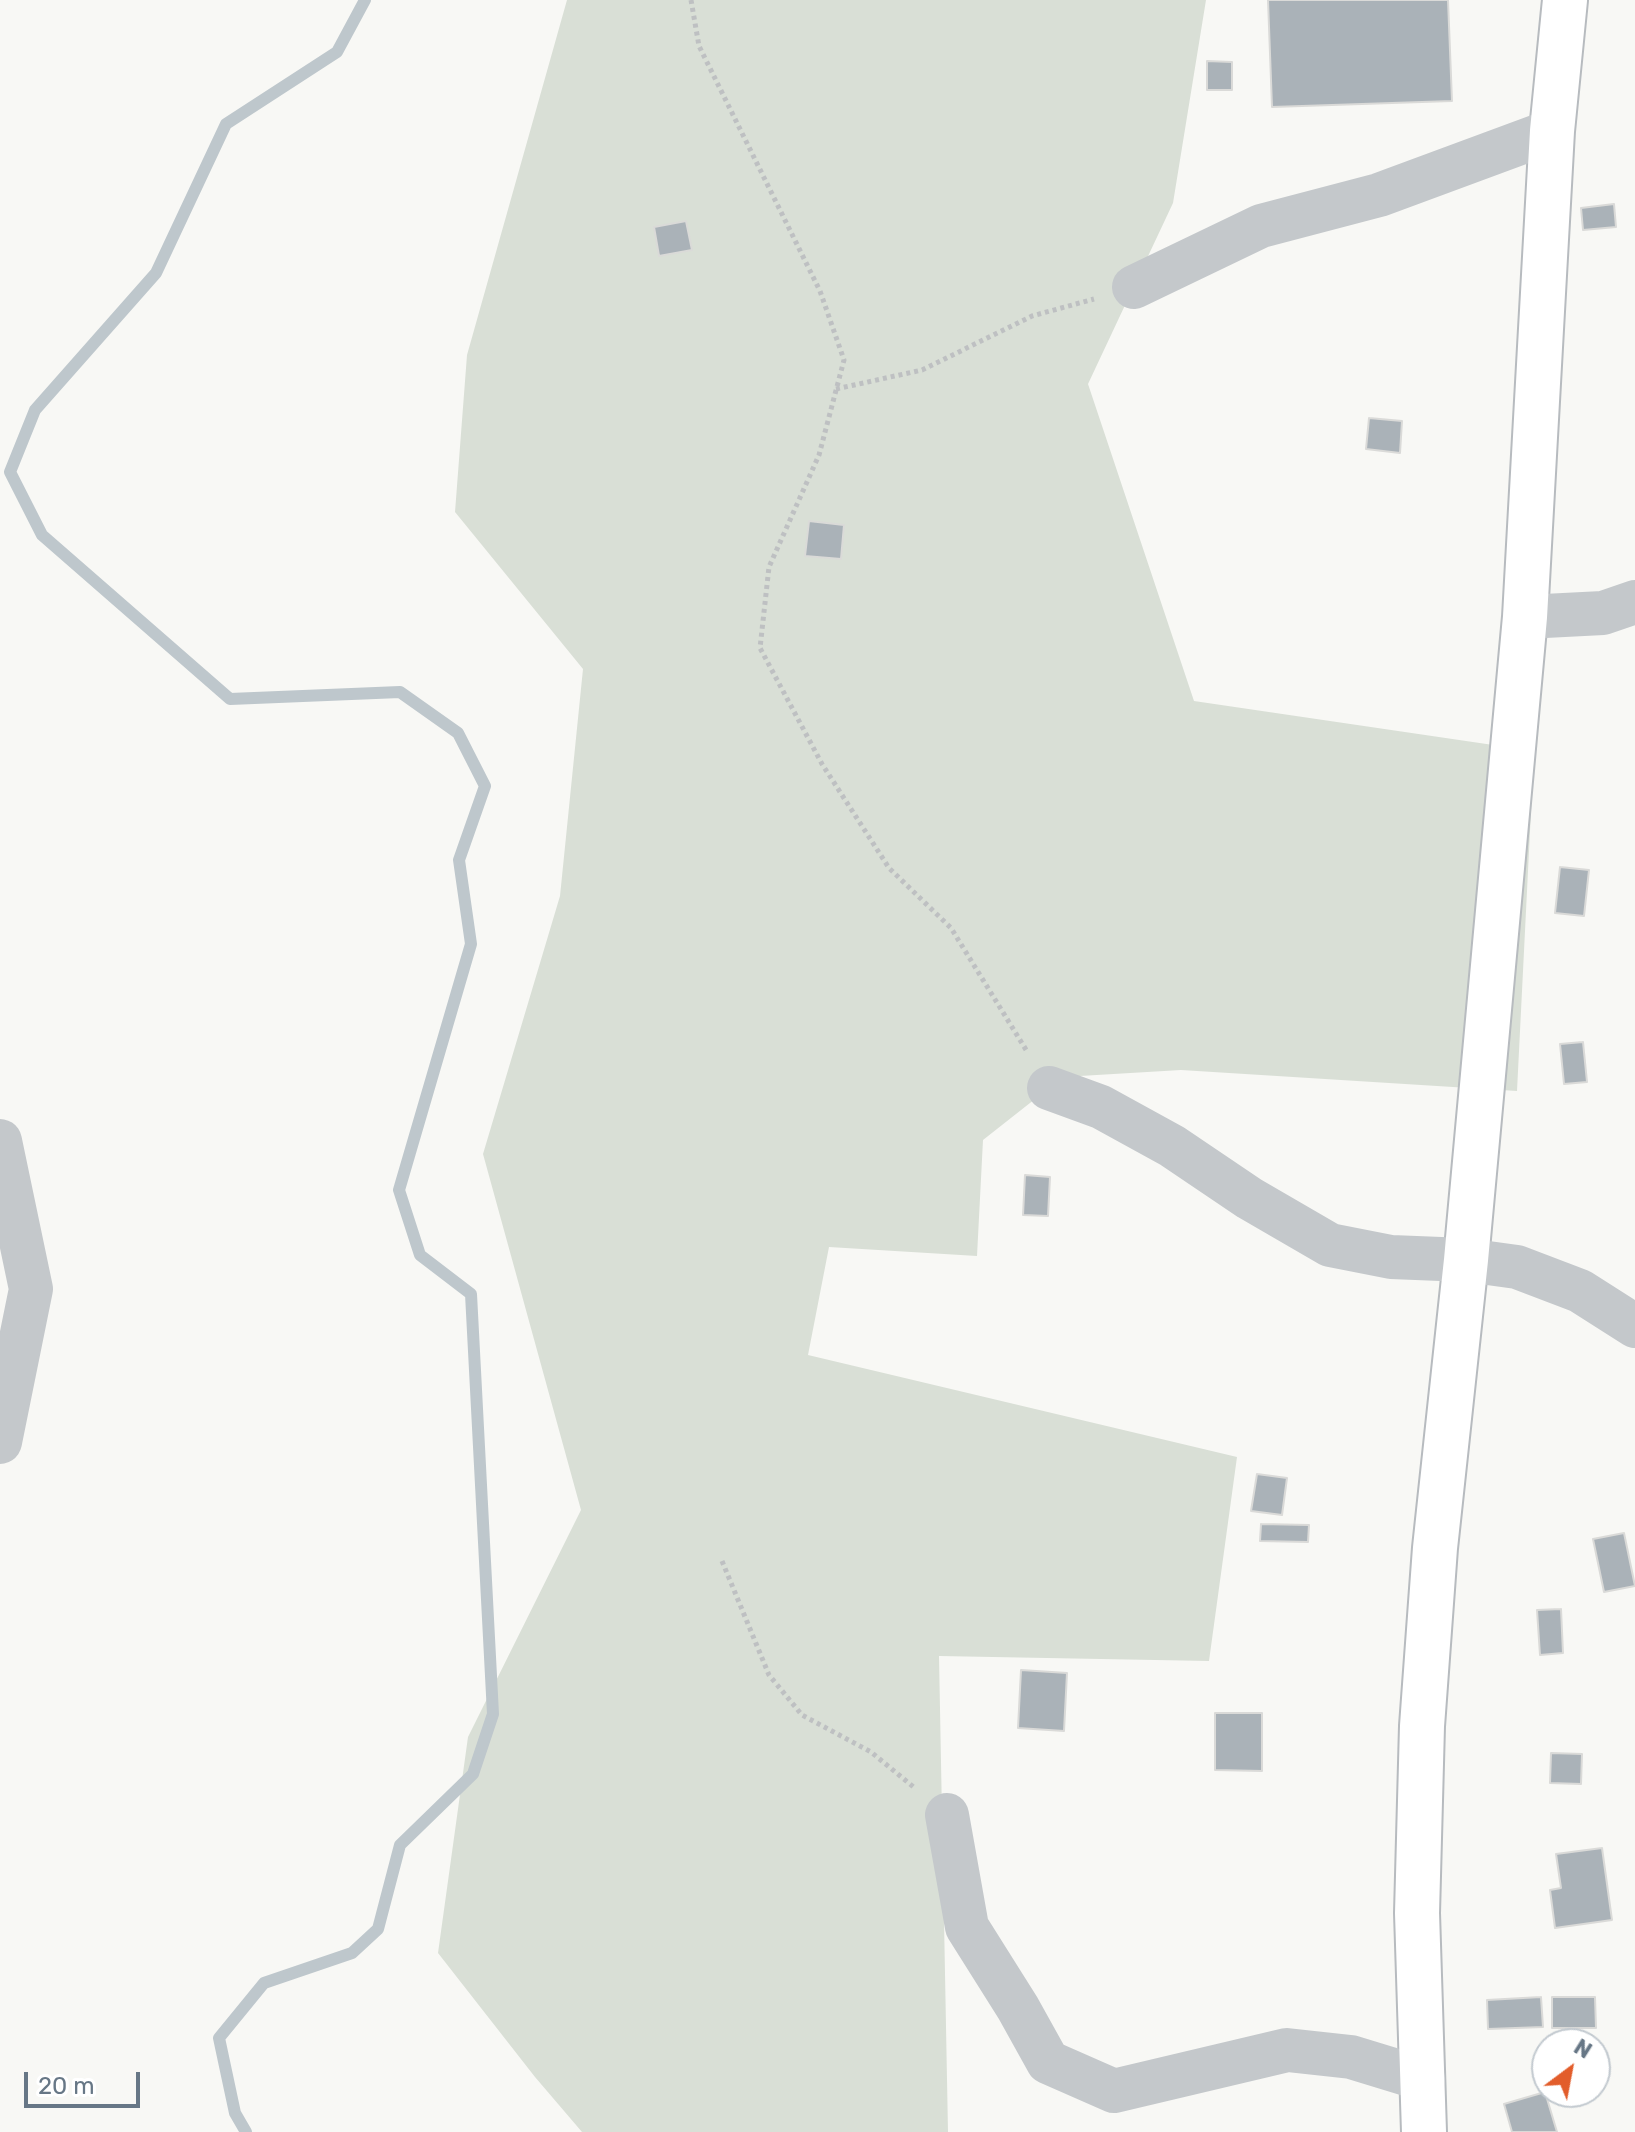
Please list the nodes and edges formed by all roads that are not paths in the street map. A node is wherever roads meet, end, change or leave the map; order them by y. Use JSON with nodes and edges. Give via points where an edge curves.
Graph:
{"nodes":[{"id":1,"x":1565,"y":0,"type":"edge"},
{"id":2,"x":1552,"y":131,"type":"junction"},
{"id":3,"x":1134,"y":287,"type":"road end"},
{"id":4,"x":1635,"y":602,"type":"edge"},
{"id":5,"x":1525,"y":617,"type":"junction"},
{"id":6,"x":1049,"y":1088,"type":"road end"},
{"id":7,"x":0,"y":1141,"type":"edge"},
{"id":8,"x":1466,"y":1260,"type":"junction"},
{"id":9,"x":15,"y":1292,"type":"edge"},
{"id":10,"x":1635,"y":1326,"type":"edge"},
{"id":11,"x":0,"y":1442,"type":"edge"},
{"id":12,"x":947,"y":1815,"type":"road end"},
{"id":13,"x":1423,"y":2079,"type":"junction"},
{"id":14,"x":1424,"y":2132,"type":"edge"}],
"edges":[{"from":1,"to":2,"type":"main road"},
{"from":2,"to":3,"type":"street","via":[[1379,195],[1261,226]]},
{"from":2,"to":5,"type":"main road"},
{"from":4,"to":5,"type":"street","via":[[1603,613]]},
{"from":5,"to":8,"type":"main road"},
{"from":6,"to":8,"type":"street","via":[[1101,1107],[1172,1146],[1330,1245],[1391,1257]]},
{"from":7,"to":9,"type":"street"},
{"from":8,"to":10,"type":"street","via":[[1517,1267],[1580,1291]]},
{"from":8,"to":13,"type":"main road","via":[[1422,1726],[1417,1913]]},
{"from":9,"to":11,"type":"street"},
{"from":12,"to":13,"type":"street","via":[[967,1927],[1048,2062],[1114,2091],[1287,2050],[1351,2057]]},
{"from":13,"to":14,"type":"main road"}]}
